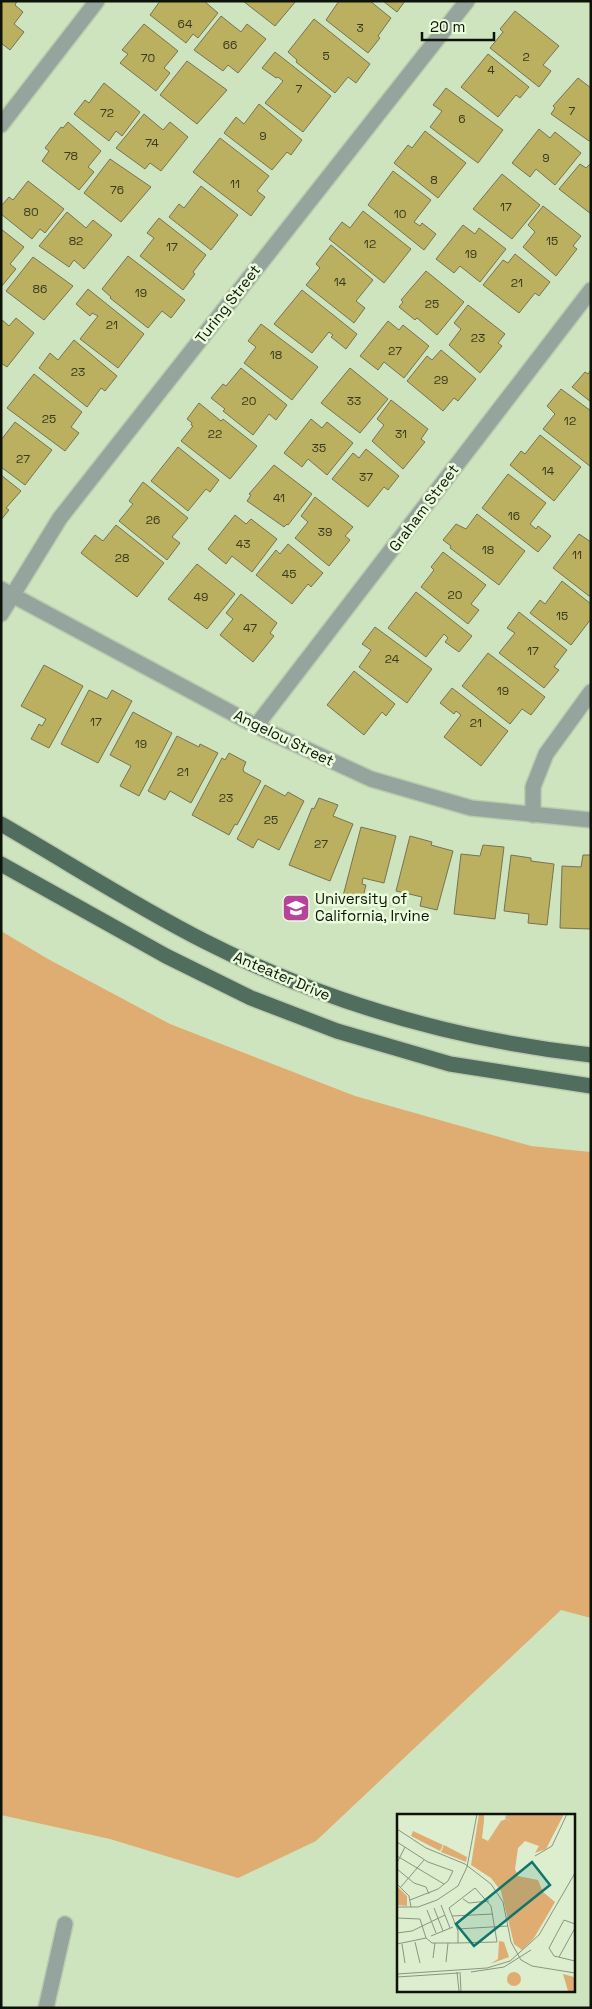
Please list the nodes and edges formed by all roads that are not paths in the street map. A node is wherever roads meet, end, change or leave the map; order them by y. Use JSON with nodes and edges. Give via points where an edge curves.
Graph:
{"nodes":[{"id":1,"x":97,"y":1,"type":"edge"},
{"id":2,"x":466,"y":1,"type":"edge"},
{"id":3,"x":1,"y":125,"type":"edge"},
{"id":4,"x":591,"y":290,"type":"edge"},
{"id":5,"x":7,"y":592,"type":"edge"},
{"id":6,"x":1,"y":614,"type":"edge"},
{"id":7,"x":591,"y":692,"type":"edge"},
{"id":8,"x":256,"y":726,"type":"junction"},
{"id":9,"x":533,"y":815,"type":"junction"},
{"id":10,"x":591,"y":820,"type":"edge"},
{"id":11,"x":1,"y":824,"type":"edge"},
{"id":12,"x":1,"y":864,"type":"edge"},
{"id":13,"x":591,"y":1055,"type":"edge"},
{"id":14,"x":591,"y":1086,"type":"edge"},
{"id":15,"x":65,"y":1924,"type":"dead end"},
{"id":16,"x":46,"y":2008,"type":"edge"}],
"edges":[{"from":1,"to":3,"type":"street"},
{"from":2,"to":5,"type":"street","name":"Turing Street","via":[[60,518]]},
{"from":4,"to":8,"type":"street","name":"Graham Street"},
{"from":5,"to":6,"type":"street","name":"Turing Street"},
{"from":5,"to":8,"type":"street","name":"Angelou Street"},
{"from":7,"to":9,"type":"street","via":[[546,754],[533,788]]},
{"from":8,"to":9,"type":"street","name":"Angelou Street","via":[[371,779],[471,808]]},
{"from":9,"to":10,"type":"street","name":"Angelou Street"},
{"from":11,"to":13,"type":"main road","name":"Anteater Drive","via":[[204,941],[334,998],[462,1035]]},
{"from":12,"to":14,"type":"main road","name":"Anteater Drive","via":[[166,956],[251,998],[320,1024],[450,1064]]},
{"from":15,"to":16,"type":"street"}]}
